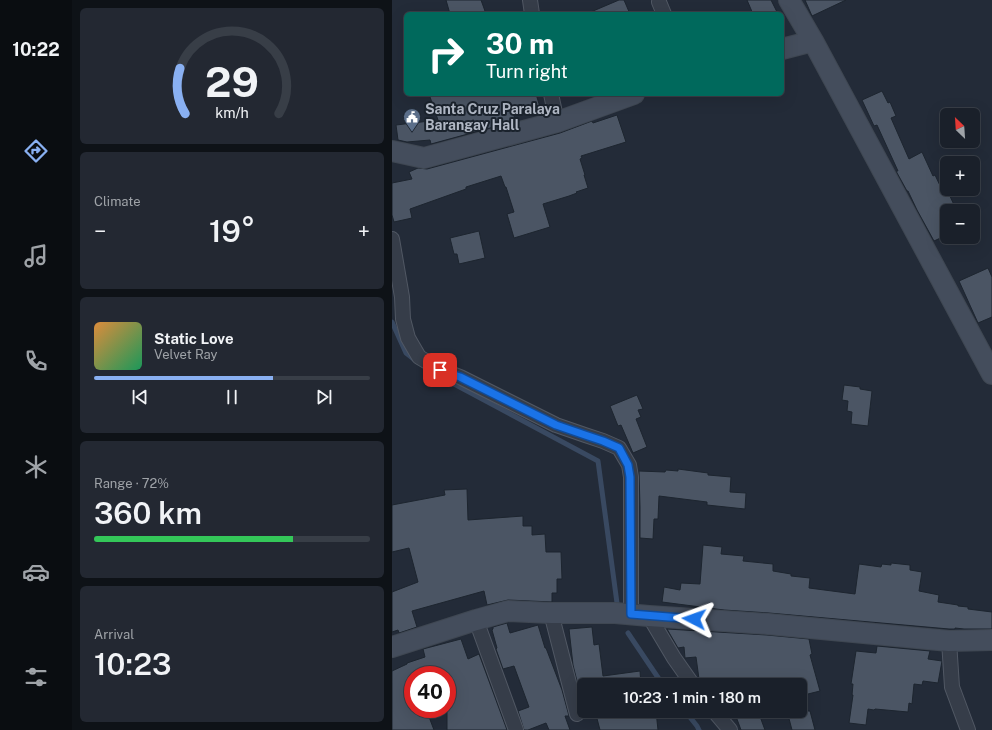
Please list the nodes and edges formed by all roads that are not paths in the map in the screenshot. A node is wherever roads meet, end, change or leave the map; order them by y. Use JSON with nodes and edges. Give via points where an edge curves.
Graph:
{"nodes":[{"id":1,"x":530,"y":0,"type":"edge"},
{"id":2,"x":789,"y":0,"type":"edge"},
{"id":3,"x":532,"y":12,"type":"edge"},
{"id":4,"x":813,"y":41,"type":"junction"},
{"id":5,"x":784,"y":48,"type":"edge"},
{"id":6,"x":551,"y":96,"type":"edge"},
{"id":7,"x":628,"y":96,"type":"edge"},
{"id":8,"x":557,"y":122,"type":"junction"},
{"id":9,"x":392,"y":151,"type":"edge"},
{"id":10,"x":392,"y":239,"type":"edge"},
{"id":11,"x":992,"y":374,"type":"edge"},
{"id":12,"x":551,"y":613,"type":"junction"},
{"id":13,"x":640,"y":615,"type":"junction"},
{"id":14,"x":476,"y":620,"type":"junction"},
{"id":15,"x":992,"y":640,"type":"edge"},
{"id":16,"x":949,"y":642,"type":"junction"},
{"id":17,"x":392,"y":647,"type":"edge"},
{"id":18,"x":688,"y":678,"type":"edge"},
{"id":19,"x":577,"y":714,"type":"dead end"},
{"id":20,"x":720,"y":718,"type":"edge"},
{"id":21,"x":516,"y":730,"type":"edge"},
{"id":22,"x":730,"y":730,"type":"edge"},
{"id":23,"x":968,"y":730,"type":"edge"}],
"edges":[{"from":1,"to":3,"type":"street"},
{"from":2,"to":4,"type":"main road"},
{"from":4,"to":5,"type":"main road"},
{"from":4,"to":11,"type":"main road"},
{"from":6,"to":8,"type":"street"},
{"from":7,"to":8,"type":"main road"},
{"from":8,"to":9,"type":"main road","via":[[424,158]]},
{"from":10,"to":13,"type":"street","via":[[402,297],[403,319],[408,338],[419,357],[440,370],[460,377],[556,425],[619,448],[628,465],[630,477]]},
{"from":12,"to":13,"type":"main road"},
{"from":12,"to":14,"type":"main road","via":[[508,611]]},
{"from":12,"to":19,"type":"street"},
{"from":13,"to":16,"type":"main road","via":[[768,624]]},
{"from":13,"to":18,"type":"street"},
{"from":14,"to":17,"type":"main road"},
{"from":14,"to":21,"type":"street"},
{"from":15,"to":16,"type":"main road"},
{"from":16,"to":23,"type":"street","via":[[952,687]]},
{"from":20,"to":22,"type":"street"}]}
